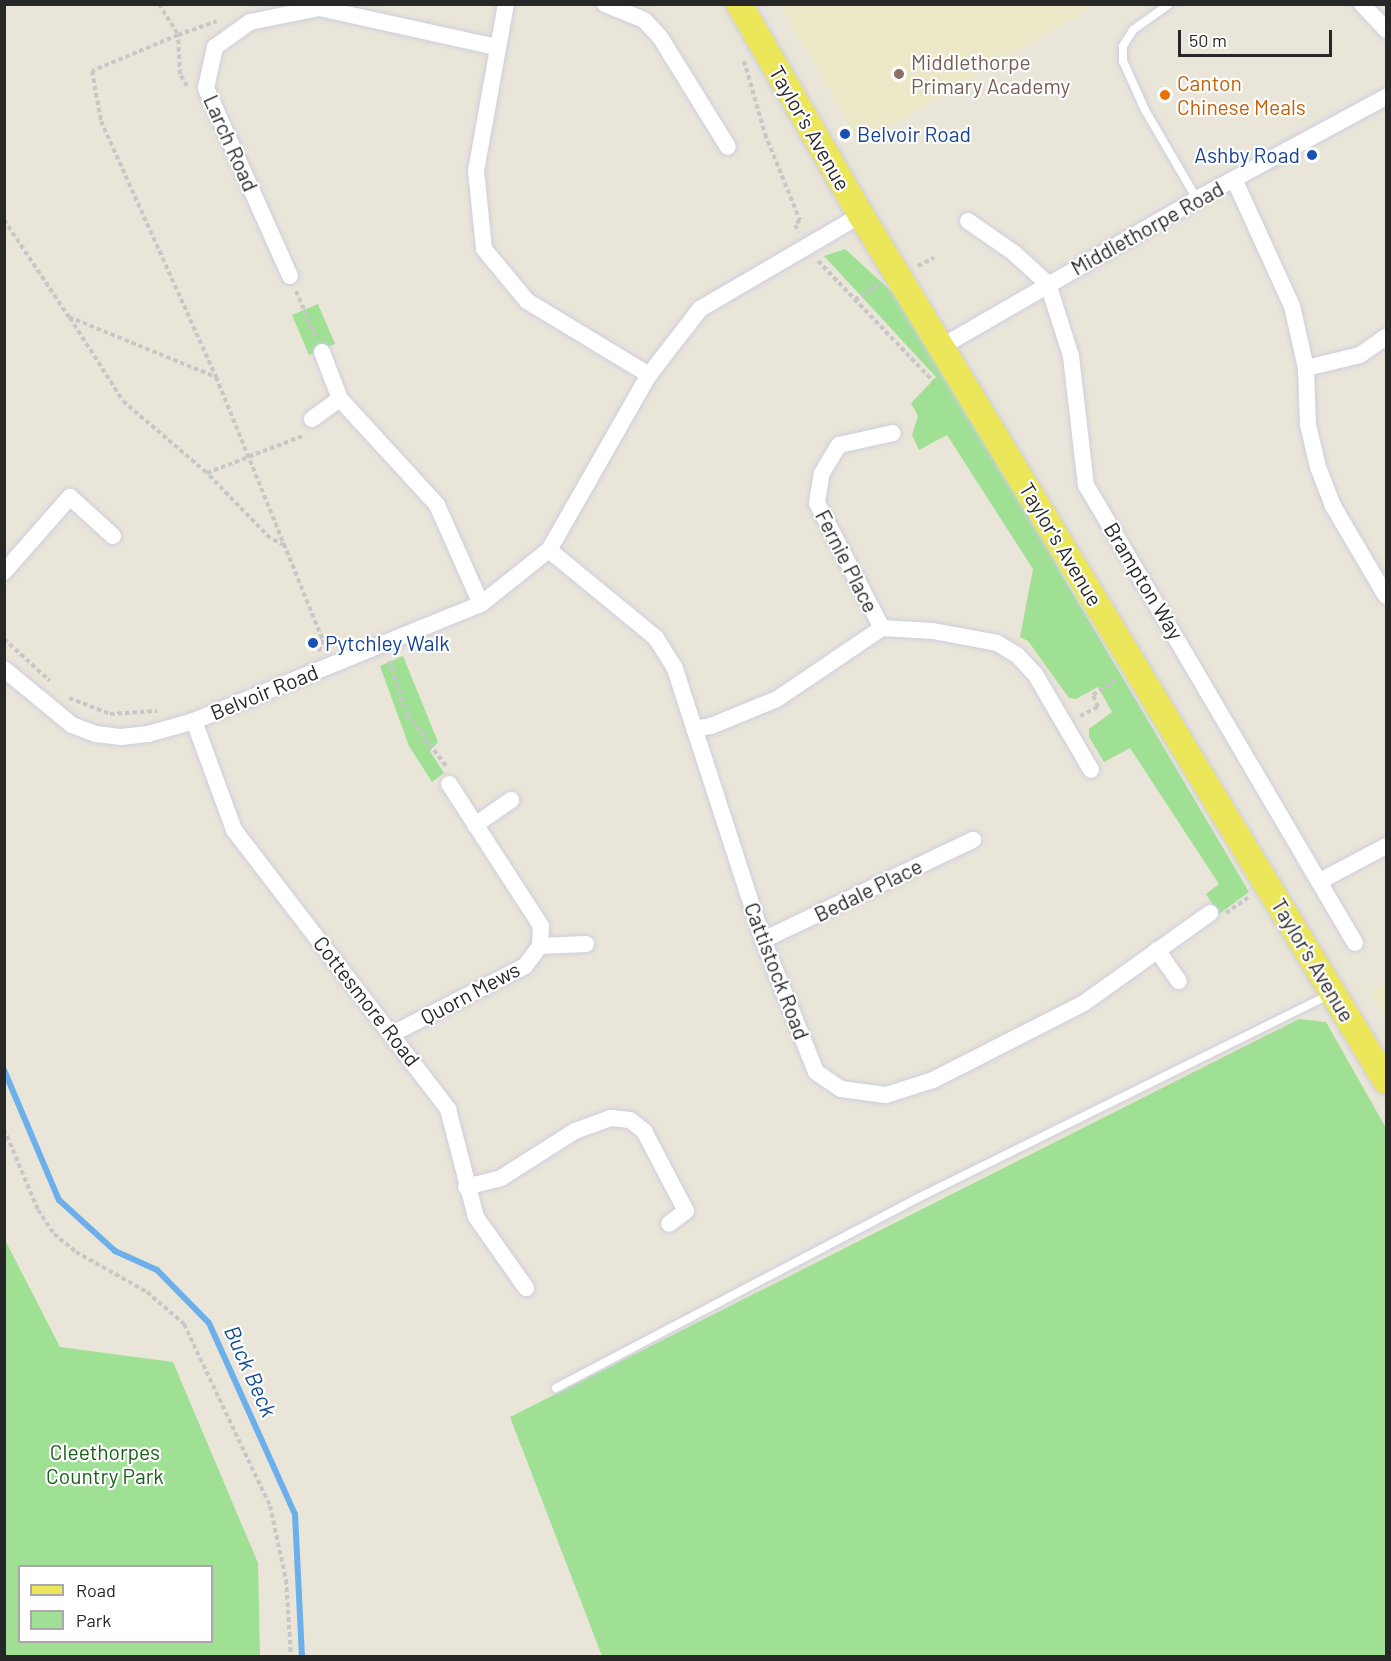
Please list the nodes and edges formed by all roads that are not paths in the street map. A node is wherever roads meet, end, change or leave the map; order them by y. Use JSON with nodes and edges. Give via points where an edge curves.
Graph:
{"nodes":[{"id":1,"x":506,"y":4,"type":"edge"},
{"id":2,"x":605,"y":4,"type":"edge"},
{"id":3,"x":739,"y":4,"type":"edge"},
{"id":4,"x":1362,"y":4,"type":"edge"},
{"id":5,"x":1168,"y":5,"type":"edge"},
{"id":6,"x":319,"y":6,"type":"edge"},
{"id":7,"x":1386,"y":30,"type":"edge"},
{"id":8,"x":496,"y":47,"type":"junction"},
{"id":9,"x":1386,"y":97,"type":"edge"},
{"id":10,"x":728,"y":147,"type":"dead end"},
{"id":11,"x":1234,"y":179,"type":"junction"},
{"id":12,"x":1197,"y":199,"type":"junction"},
{"id":13,"x":861,"y":215,"type":"junction"},
{"id":14,"x":968,"y":221,"type":"dead end"},
{"id":15,"x":290,"y":276,"type":"road end"},
{"id":16,"x":1048,"y":284,"type":"junction"},
{"id":17,"x":1386,"y":337,"type":"edge"},
{"id":18,"x":941,"y":347,"type":"junction"},
{"id":19,"x":322,"y":352,"type":"road end"},
{"id":20,"x":1306,"y":368,"type":"junction"},
{"id":21,"x":649,"y":375,"type":"junction"},
{"id":22,"x":339,"y":399,"type":"junction"},
{"id":23,"x":312,"y":419,"type":"road end"},
{"id":24,"x":893,"y":433,"type":"dead end"},
{"id":25,"x":113,"y":536,"type":"dead end"},
{"id":26,"x":549,"y":550,"type":"junction"},
{"id":27,"x":4,"y":572,"type":"edge"},
{"id":28,"x":1385,"y":592,"type":"edge"},
{"id":29,"x":481,"y":604,"type":"junction"},
{"id":30,"x":882,"y":628,"type":"junction"},
{"id":31,"x":4,"y":669,"type":"edge"},
{"id":32,"x":194,"y":721,"type":"junction"},
{"id":33,"x":694,"y":729,"type":"junction"},
{"id":34,"x":1091,"y":770,"type":"dead end"},
{"id":35,"x":449,"y":784,"type":"road end"},
{"id":36,"x":511,"y":800,"type":"dead end"},
{"id":37,"x":475,"y":825,"type":"junction"},
{"id":38,"x":973,"y":840,"type":"dead end"},
{"id":39,"x":1386,"y":846,"type":"edge"},
{"id":40,"x":1322,"y":880,"type":"junction"},
{"id":41,"x":1210,"y":913,"type":"road end"},
{"id":42,"x":763,"y":940,"type":"junction"},
{"id":43,"x":1355,"y":943,"type":"dead end"},
{"id":44,"x":586,"y":944,"type":"dead end"},
{"id":45,"x":540,"y":946,"type":"junction"},
{"id":46,"x":1157,"y":950,"type":"junction"},
{"id":47,"x":1179,"y":981,"type":"dead end"},
{"id":48,"x":1333,"y":992,"type":"junction"},
{"id":49,"x":394,"y":1033,"type":"junction"},
{"id":50,"x":1386,"y":1081,"type":"edge"},
{"id":51,"x":466,"y":1187,"type":"junction"},
{"id":52,"x":669,"y":1224,"type":"dead end"},
{"id":53,"x":526,"y":1288,"type":"dead end"},
{"id":54,"x":556,"y":1388,"type":"dead end"}],
"edges":[{"from":1,"to":8,"type":"street"},
{"from":2,"to":10,"type":"street","via":[[645,20],[660,37]]},
{"from":3,"to":13,"type":"main road","name":"Taylor's Avenue"},
{"from":4,"to":7,"type":"street"},
{"from":5,"to":12,"type":"lane","via":[[1133,30],[1123,46],[1123,62],[1130,84]]},
{"from":6,"to":8,"type":"street","name":"Larch Road"},
{"from":6,"to":15,"type":"street","name":"Larch Road","via":[[250,22],[215,47],[206,88]]},
{"from":8,"to":21,"type":"street","via":[[476,170],[484,249],[527,301]]},
{"from":9,"to":11,"type":"street","name":"Middlethorpe Road"},
{"from":11,"to":12,"type":"street","name":"Middlethorpe Road"},
{"from":11,"to":20,"type":"street","via":[[1283,282]]},
{"from":12,"to":16,"type":"street","name":"Middlethorpe Road"},
{"from":13,"to":18,"type":"main road","name":"Taylor's Avenue"},
{"from":13,"to":21,"type":"street","name":"Belvoir Road","via":[[700,309]]},
{"from":14,"to":16,"type":"street","name":"Brampton Way","via":[[1014,253]]},
{"from":16,"to":18,"type":"street","name":"Middlethorpe Road"},
{"from":16,"to":40,"type":"street","name":"Brampton Way","via":[[1071,356],[1086,485]]},
{"from":17,"to":20,"type":"street","via":[[1359,356]]},
{"from":18,"to":48,"type":"main road","name":"Taylor's Avenue"},
{"from":19,"to":22,"type":"street"},
{"from":20,"to":28,"type":"street","via":[[1308,425],[1318,467],[1333,506]]},
{"from":21,"to":26,"type":"street","name":"Belvoir Road"},
{"from":22,"to":23,"type":"street"},
{"from":22,"to":29,"type":"street","via":[[437,506]]},
{"from":24,"to":30,"type":"street","name":"Fernie Place","via":[[839,445],[822,473],[817,503]]},
{"from":25,"to":27,"type":"street","via":[[70,496]]},
{"from":26,"to":29,"type":"street","name":"Belvoir Road"},
{"from":26,"to":33,"type":"street","name":"Cattistock Road","via":[[656,638],[675,669]]},
{"from":29,"to":32,"type":"street","name":"Belvoir Road"},
{"from":30,"to":33,"type":"street","via":[[777,699]]},
{"from":30,"to":34,"type":"street","via":[[997,643],[1017,655],[1035,674]]},
{"from":31,"to":32,"type":"street","name":"Belvoir Road","via":[[51,711],[96,734],[148,734]]},
{"from":32,"to":49,"type":"street","name":"Cottesmore Road","via":[[234,830]]},
{"from":33,"to":42,"type":"street","name":"Cattistock Road"},
{"from":35,"to":37,"type":"street","name":"Quorn Mews"},
{"from":36,"to":37,"type":"street"},
{"from":37,"to":45,"type":"street","name":"Quorn Mews","via":[[541,926]]},
{"from":38,"to":42,"type":"street","name":"Bedale Place"},
{"from":39,"to":40,"type":"street"},
{"from":40,"to":43,"type":"street","name":"Brampton Way"},
{"from":41,"to":46,"type":"street","name":"Cattistock Road"},
{"from":42,"to":46,"type":"street","name":"Cattistock Road","via":[[816,1072],[841,1089],[886,1095],[933,1080],[1084,1003]]},
{"from":44,"to":45,"type":"street","name":"Quorn Mews"},
{"from":45,"to":49,"type":"street","name":"Quorn Mews","via":[[525,966]]},
{"from":46,"to":47,"type":"street"},
{"from":48,"to":50,"type":"main road","name":"Taylor's Avenue"},
{"from":48,"to":54,"type":"lane","via":[[1315,1005],[916,1199]]},
{"from":49,"to":51,"type":"street","name":"Cottesmore Road","via":[[448,1109],[458,1134]]},
{"from":51,"to":52,"type":"street","via":[[501,1178],[575,1131],[611,1118],[630,1120],[644,1131],[687,1211]]},
{"from":51,"to":53,"type":"street","name":"Cottesmore Road","via":[[476,1217]]}]}
